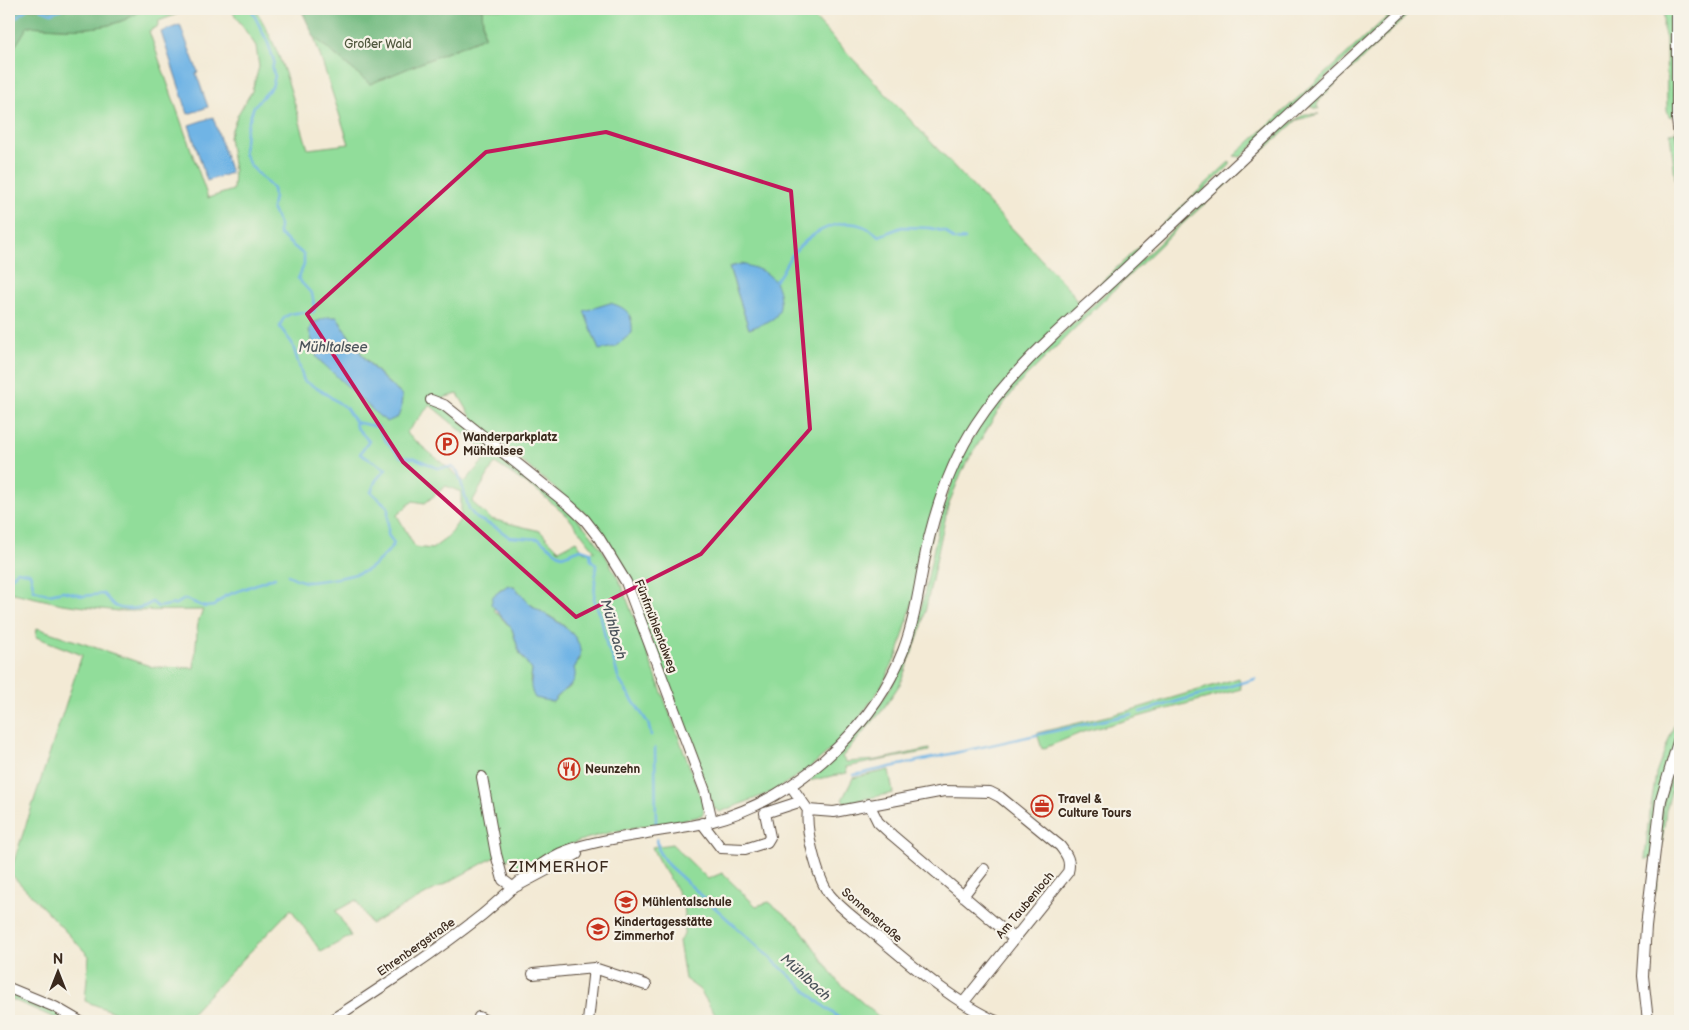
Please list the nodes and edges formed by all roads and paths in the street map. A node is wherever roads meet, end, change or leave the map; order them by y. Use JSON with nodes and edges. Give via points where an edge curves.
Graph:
{"nodes":[{"id":1,"x":1404,"y":9,"type":"edge"},
{"id":2,"x":1677,"y":9,"type":"edge"},
{"id":3,"x":1680,"y":144,"type":"edge"},
{"id":4,"x":431,"y":400,"type":"dead end"},
{"id":5,"x":1680,"y":735,"type":"edge"},
{"id":6,"x":482,"y":776,"type":"dead end"},
{"id":7,"x":791,"y":786,"type":"junction"},
{"id":8,"x":869,"y":804,"type":"junction"},
{"id":9,"x":805,"y":806,"type":"junction"},
{"id":10,"x":707,"y":822,"type":"junction"},
{"id":11,"x":984,"y":869,"type":"dead end"},
{"id":12,"x":514,"y":888,"type":"junction"},
{"id":13,"x":964,"y":896,"type":"junction"},
{"id":14,"x":1013,"y":938,"type":"junction"},
{"id":15,"x":594,"y":968,"type":"junction"},
{"id":16,"x":532,"y":974,"type":"dead end"},
{"id":17,"x":646,"y":985,"type":"dead end"},
{"id":18,"x":9,"y":988,"type":"edge"},
{"id":19,"x":963,"y":1002,"type":"junction"},
{"id":20,"x":79,"y":1021,"type":"edge"},
{"id":21,"x":330,"y":1021,"type":"edge"},
{"id":22,"x":588,"y":1021,"type":"edge"},
{"id":23,"x":996,"y":1021,"type":"edge"},
{"id":24,"x":1648,"y":1021,"type":"edge"}],
"edges":[{"from":1,"to":7,"type":"street","name":"Ehrenbergstraße","via":[[1106,287],[1004,387],[976,424],[953,465],[928,540],[914,618],[888,684],[852,733]]},
{"from":2,"to":3,"type":"street"},
{"from":4,"to":10,"type":"street","name":"Fünfmühlentalweg","via":[[444,405],[539,480],[585,520],[600,538],[626,582],[705,791]]},
{"from":5,"to":24,"type":"street","via":[[1661,800],[1646,926],[1643,976]]},
{"from":6,"to":12,"type":"street","via":[[503,880]]},
{"from":7,"to":9,"type":"street"},
{"from":7,"to":10,"type":"street","name":"Ehrenbergstraße","via":[[740,812]]},
{"from":8,"to":9,"type":"street","name":"Am Taubenloch","via":[[834,812]]},
{"from":8,"to":13,"type":"street","via":[[878,822],[892,836]]},
{"from":8,"to":14,"type":"street","name":"Am Taubenloch","via":[[944,791],[990,792],[1060,846],[1070,864],[1068,872]]},
{"from":9,"to":10,"type":"street","via":[[765,813],[770,837],[767,842],[745,849],[721,848]]},
{"from":9,"to":19,"type":"street","name":"Sonnenstraße","via":[[806,824],[828,892],[842,908]]},
{"from":10,"to":12,"type":"street","name":"Ehrenbergstraße","via":[[562,853],[532,869]]},
{"from":11,"to":13,"type":"street"},
{"from":12,"to":21,"type":"street","name":"Ehrenbergstraße","via":[[405,971]]},
{"from":13,"to":14,"type":"street"},
{"from":14,"to":19,"type":"street","name":"Am Taubenloch"},
{"from":15,"to":16,"type":"street"},
{"from":15,"to":17,"type":"street"},
{"from":15,"to":22,"type":"street"},
{"from":18,"to":20,"type":"street"},
{"from":19,"to":23,"type":"street","name":"Sonnenstraße"}]}
